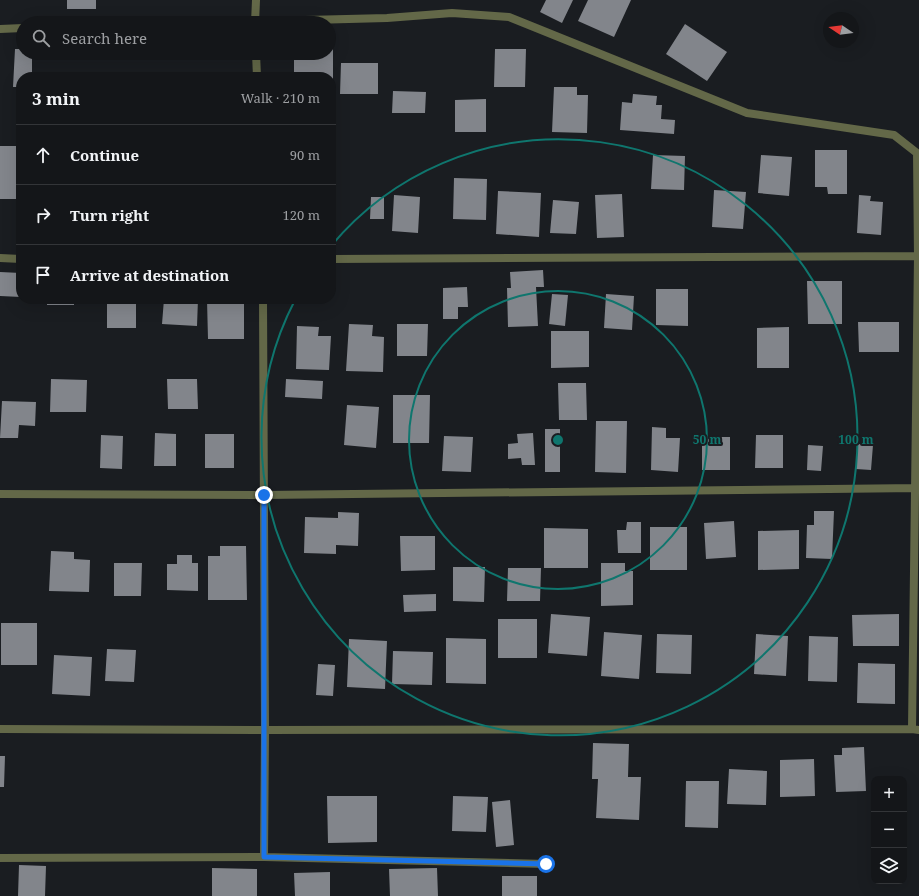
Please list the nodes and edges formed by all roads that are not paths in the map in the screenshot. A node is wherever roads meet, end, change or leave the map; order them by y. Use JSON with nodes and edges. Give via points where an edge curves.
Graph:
{"nodes":[{"id":1,"x":256,"y":0,"type":"edge"},
{"id":2,"x":255,"y":16,"type":"edge"},
{"id":3,"x":336,"y":20,"type":"edge"},
{"id":4,"x":16,"y":28,"type":"edge"},
{"id":5,"x":0,"y":29,"type":"edge"},
{"id":6,"x":256,"y":60,"type":"edge"},
{"id":7,"x":257,"y":72,"type":"edge"},
{"id":8,"x":918,"y":256,"type":"edge"},
{"id":9,"x":0,"y":258,"type":"edge"},
{"id":10,"x":16,"y":258,"type":"edge"},
{"id":11,"x":336,"y":259,"type":"edge"},
{"id":12,"x":263,"y":304,"type":"edge"},
{"id":13,"x":917,"y":488,"type":"edge"},
{"id":14,"x":0,"y":494,"type":"edge"},
{"id":15,"x":264,"y":495,"type":"junction"},
{"id":16,"x":0,"y":729,"type":"edge"},
{"id":17,"x":265,"y":730,"type":"junction"},
{"id":18,"x":915,"y":730,"type":"edge"},
{"id":19,"x":264,"y":857,"type":"junction"},
{"id":20,"x":0,"y":858,"type":"edge"},
{"id":21,"x":546,"y":864,"type":"dead end"}],
"edges":[{"from":1,"to":2,"type":"street"},
{"from":3,"to":8,"type":"street","via":[[452,13],[510,17],[747,113],[894,135],[917,153]]},
{"from":4,"to":5,"type":"street"},
{"from":6,"to":7,"type":"street"},
{"from":8,"to":11,"type":"street"},
{"from":8,"to":13,"type":"street"},
{"from":9,"to":10,"type":"street"},
{"from":12,"to":15,"type":"street"},
{"from":13,"to":15,"type":"street"},
{"from":13,"to":18,"type":"street"},
{"from":14,"to":15,"type":"street"},
{"from":15,"to":17,"type":"street"},
{"from":16,"to":17,"type":"street"},
{"from":17,"to":18,"type":"street"},
{"from":17,"to":19,"type":"street"},
{"from":19,"to":20,"type":"street"},
{"from":19,"to":21,"type":"street"}]}
